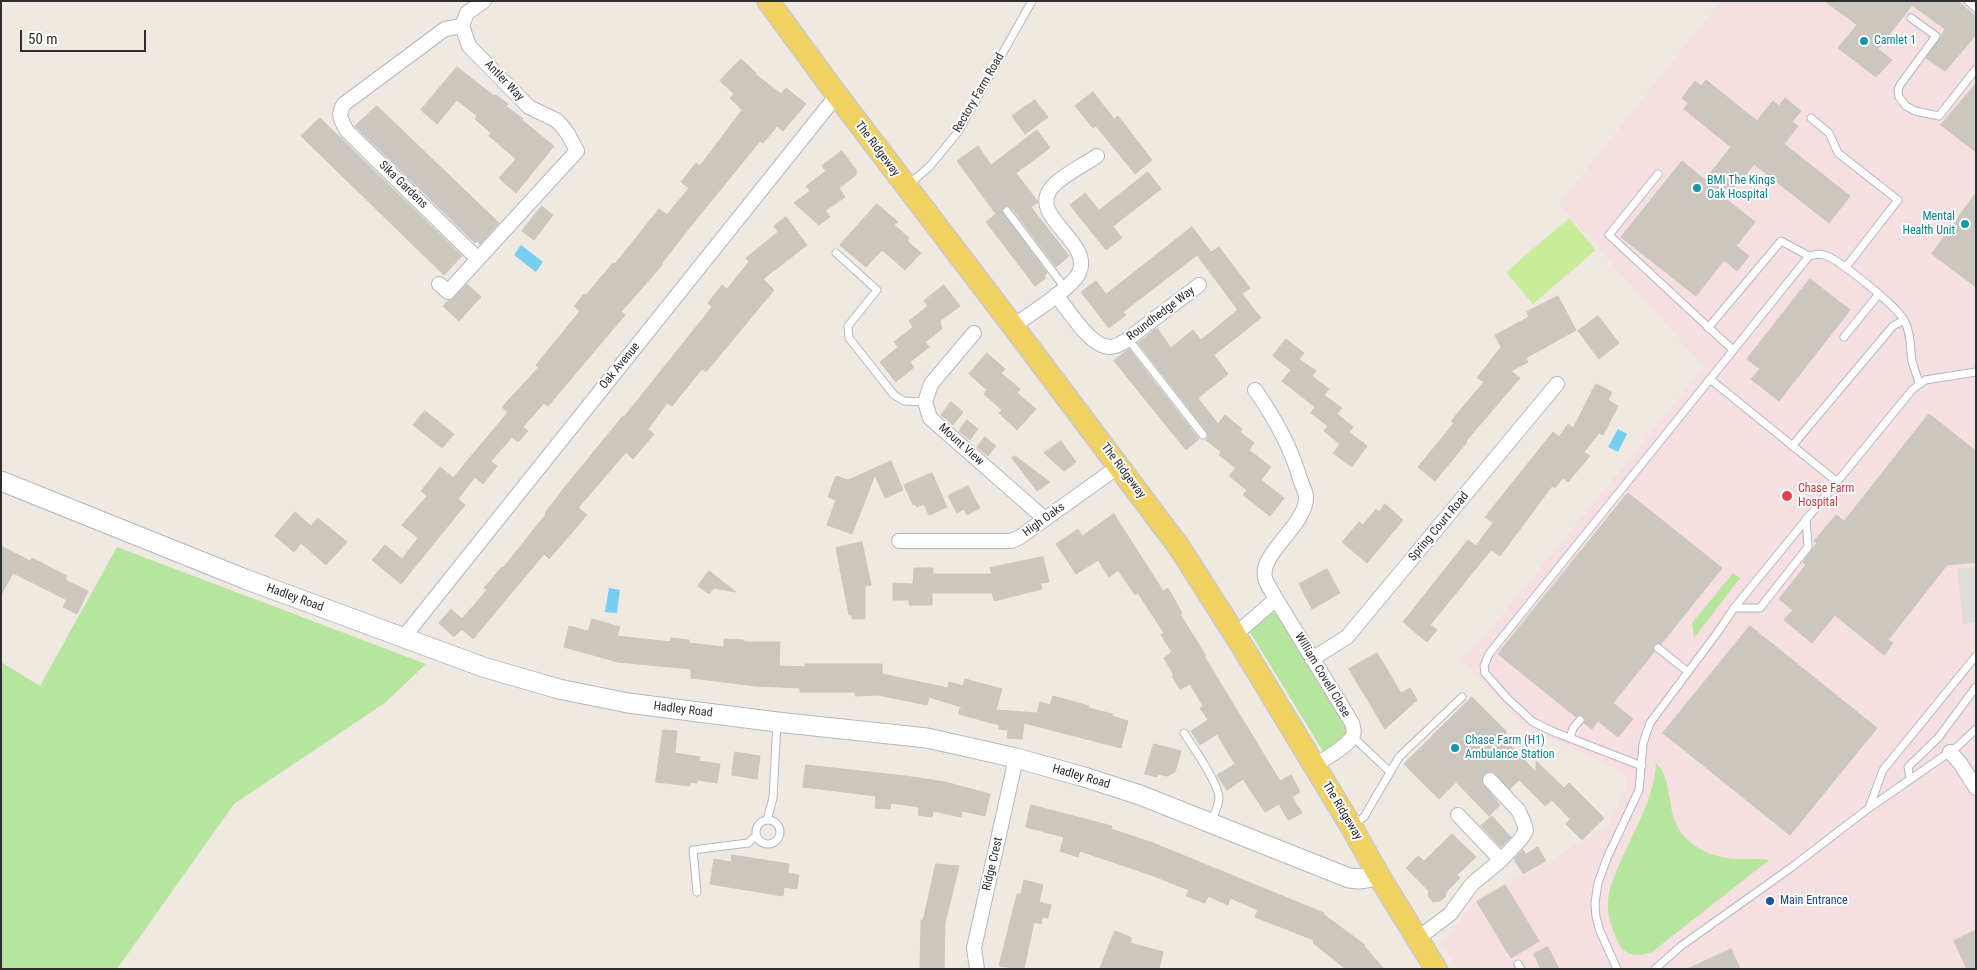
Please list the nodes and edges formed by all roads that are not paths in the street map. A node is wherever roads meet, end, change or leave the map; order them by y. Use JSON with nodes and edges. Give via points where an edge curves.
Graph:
{"nodes":[{"id":1,"x":484,"y":1,"type":"edge"},
{"id":2,"x":768,"y":1,"type":"edge"},
{"id":3,"x":1032,"y":1,"type":"edge"},
{"id":4,"x":1968,"y":1,"type":"edge"},
{"id":5,"x":1976,"y":8,"type":"edge"},
{"id":6,"x":1911,"y":18,"type":"dead end"},
{"id":7,"x":462,"y":26,"type":"junction"},
{"id":8,"x":1976,"y":69,"type":"edge"},
{"id":9,"x":837,"y":95,"type":"junction"},
{"id":10,"x":1810,"y":118,"type":"dead end"},
{"id":11,"x":1097,"y":156,"type":"dead end"},
{"id":12,"x":1658,"y":174,"type":"dead end"},
{"id":13,"x":912,"y":182,"type":"junction"},
{"id":14,"x":1007,"y":211,"type":"dead end"},
{"id":15,"x":836,"y":253,"type":"dead end"},
{"id":16,"x":1809,"y":256,"type":"junction"},
{"id":17,"x":478,"y":259,"type":"junction"},
{"id":18,"x":1846,"y":267,"type":"junction"},
{"id":19,"x":439,"y":284,"type":"dead end"},
{"id":20,"x":1199,"y":285,"type":"dead end"},
{"id":21,"x":1061,"y":291,"type":"junction"},
{"id":22,"x":1878,"y":295,"type":"junction"},
{"id":23,"x":1904,"y":320,"type":"junction"},
{"id":24,"x":1013,"y":326,"type":"junction"},
{"id":25,"x":1708,"y":328,"type":"junction"},
{"id":26,"x":974,"y":333,"type":"dead end"},
{"id":27,"x":1844,"y":337,"type":"dead end"},
{"id":28,"x":1128,"y":340,"type":"junction"},
{"id":29,"x":1733,"y":350,"type":"junction"},
{"id":30,"x":1976,"y":372,"type":"edge"},
{"id":31,"x":1710,"y":379,"type":"junction"},
{"id":32,"x":1919,"y":383,"type":"junction"},
{"id":33,"x":1557,"y":384,"type":"dead end"},
{"id":34,"x":1255,"y":390,"type":"dead end"},
{"id":35,"x":925,"y":402,"type":"junction"},
{"id":36,"x":1203,"y":435,"type":"dead end"},
{"id":37,"x":1792,"y":446,"type":"junction"},
{"id":38,"x":1119,"y":466,"type":"junction"},
{"id":39,"x":1,"y":481,"type":"edge"},
{"id":40,"x":1836,"y":481,"type":"junction"},
{"id":41,"x":1806,"y":519,"type":"junction"},
{"id":42,"x":1044,"y":520,"type":"junction"},
{"id":43,"x":898,"y":541,"type":"dead end"},
{"id":44,"x":1276,"y":599,"type":"junction"},
{"id":45,"x":1734,"y":608,"type":"junction"},
{"id":46,"x":1234,"y":633,"type":"junction"},
{"id":47,"x":403,"y":638,"type":"junction"},
{"id":48,"x":1658,"y":648,"type":"dead end"},
{"id":49,"x":1976,"y":656,"type":"edge"},
{"id":50,"x":1312,"y":659,"type":"junction"},
{"id":51,"x":1688,"y":672,"type":"junction"},
{"id":52,"x":1976,"y":687,"type":"edge"},
{"id":53,"x":1462,"y":697,"type":"dead end"},
{"id":54,"x":1580,"y":720,"type":"dead end"},
{"id":55,"x":777,"y":722,"type":"junction"},
{"id":56,"x":1976,"y":729,"type":"edge"},
{"id":57,"x":1184,"y":733,"type":"dead end"},
{"id":58,"x":1353,"y":737,"type":"junction"},
{"id":59,"x":1570,"y":738,"type":"junction"},
{"id":60,"x":1950,"y":752,"type":"junction"},
{"id":61,"x":1016,"y":758,"type":"junction"},
{"id":62,"x":1314,"y":766,"type":"junction"},
{"id":63,"x":1642,"y":766,"type":"junction"},
{"id":64,"x":1390,"y":772,"type":"junction"},
{"id":65,"x":1490,"y":780,"type":"dead end"},
{"id":66,"x":1910,"y":780,"type":"junction"},
{"id":67,"x":1976,"y":788,"type":"edge"},
{"id":68,"x":1869,"y":808,"type":"junction"},
{"id":69,"x":1458,"y":815,"type":"dead end"},
{"id":70,"x":767,"y":820,"type":"junction"},
{"id":71,"x":1211,"y":822,"type":"junction"},
{"id":72,"x":1352,"y":826,"type":"junction"},
{"id":73,"x":756,"y":836,"type":"junction"},
{"id":74,"x":1501,"y":860,"type":"junction"},
{"id":75,"x":1379,"y":876,"type":"junction"},
{"id":76,"x":697,"y":892,"type":"dead end"},
{"id":77,"x":1417,"y":939,"type":"junction"},
{"id":78,"x":977,"y":969,"type":"edge"},
{"id":79,"x":1436,"y":969,"type":"edge"},
{"id":80,"x":1617,"y":969,"type":"edge"},
{"id":81,"x":1655,"y":969,"type":"edge"}],
"edges":[{"from":1,"to":7,"type":"street","via":[[467,13]]},
{"from":2,"to":9,"type":"main road","name":"The Ridgeway"},
{"from":3,"to":13,"type":"lane","name":"Rectory Farm Road","via":[[958,132]]},
{"from":4,"to":5,"type":"lane"},
{"from":6,"to":8,"type":"lane","via":[[1936,36],[1900,84],[1899,97],[1906,106],[1939,116]]},
{"from":7,"to":17,"type":"street","name":"Antler Way","via":[[469,46],[529,107],[556,120],[577,151]]},
{"from":7,"to":17,"type":"street","name":"Sika Gardens","via":[[445,29],[344,104],[340,120],[347,131]]},
{"from":9,"to":13,"type":"main road","name":"The Ridgeway"},
{"from":9,"to":47,"type":"street","name":"Oak Avenue"},
{"from":10,"to":18,"type":"lane","via":[[1829,133],[1838,154],[1898,200]]},
{"from":11,"to":21,"type":"street","via":[[1053,185],[1048,194],[1047,207],[1081,258],[1079,273]]},
{"from":12,"to":25,"type":"lane","via":[[1609,235]]},
{"from":13,"to":24,"type":"main road","name":"The Ridgeway"},
{"from":14,"to":21,"type":"lane"},
{"from":15,"to":35,"type":"lane","via":[[877,290],[848,326],[849,338],[894,396],[904,401]]},
{"from":16,"to":18,"type":"lane","via":[[1822,254]]},
{"from":16,"to":25,"type":"lane","via":[[1781,241]]},
{"from":16,"to":29,"type":"lane"},
{"from":17,"to":19,"type":"street","via":[[448,292]]},
{"from":18,"to":22,"type":"lane"},
{"from":20,"to":28,"type":"street","name":"Roundhedge Way"},
{"from":21,"to":24,"type":"street"},
{"from":21,"to":28,"type":"street","name":"Roundhedge Way","via":[[1097,343],[1109,347]]},
{"from":22,"to":23,"type":"lane"},
{"from":22,"to":27,"type":"lane"},
{"from":23,"to":32,"type":"lane"},
{"from":23,"to":37,"type":"lane","via":[[1893,326]]},
{"from":24,"to":38,"type":"main road","name":"The Ridgeway"},
{"from":25,"to":29,"type":"lane"},
{"from":26,"to":35,"type":"street","via":[[931,384]]},
{"from":28,"to":36,"type":"lane"},
{"from":29,"to":31,"type":"lane"},
{"from":30,"to":32,"type":"lane"},
{"from":31,"to":37,"type":"lane"},
{"from":31,"to":59,"type":"lane","via":[[1489,654],[1484,666],[1490,680],[1533,722]]},
{"from":32,"to":40,"type":"lane"},
{"from":33,"to":50,"type":"street","name":"Spring Court Road","via":[[1347,637]]},
{"from":34,"to":44,"type":"street","name":"William Covell Close","via":[[1278,426],[1306,497],[1304,510],[1266,567],[1265,578]]},
{"from":35,"to":42,"type":"street","name":"Mount View","via":[[930,418]]},
{"from":37,"to":40,"type":"lane"},
{"from":38,"to":42,"type":"street","name":"High Oaks"},
{"from":38,"to":46,"type":"main road","name":"The Ridgeway","via":[[1179,547]]},
{"from":39,"to":47,"type":"street","name":"Hadley Road","via":[[245,579]]},
{"from":40,"to":41,"type":"lane"},
{"from":41,"to":45,"type":"lane"},
{"from":41,"to":45,"type":"lane","via":[[1808,547],[1760,608]]},
{"from":42,"to":43,"type":"street","name":"High Oaks","via":[[1020,537],[1004,542]]},
{"from":44,"to":46,"type":"street"},
{"from":44,"to":50,"type":"street","name":"William Covell Close"},
{"from":45,"to":51,"type":"lane"},
{"from":46,"to":62,"type":"main road","name":"The Ridgeway"},
{"from":47,"to":55,"type":"street","name":"Hadley Road","via":[[483,667],[559,689],[628,703]]},
{"from":48,"to":51,"type":"lane"},
{"from":49,"to":68,"type":"lane","via":[[1883,770]]},
{"from":50,"to":58,"type":"street","name":"William Covell Close","via":[[1352,723]]},
{"from":51,"to":63,"type":"lane","via":[[1650,722],[1643,744]]},
{"from":52,"to":66,"type":"lane","via":[[1938,738],[1908,767]]},
{"from":53,"to":64,"type":"lane","via":[[1399,757]]},
{"from":54,"to":59,"type":"lane"},
{"from":55,"to":61,"type":"street","name":"Hadley Road","via":[[926,738]]},
{"from":55,"to":70,"type":"lane","via":[[773,798]]},
{"from":56,"to":60,"type":"lane"},
{"from":57,"to":71,"type":"lane","via":[[1218,793],[1219,800]]},
{"from":58,"to":62,"type":"street"},
{"from":58,"to":64,"type":"lane"},
{"from":59,"to":63,"type":"lane"},
{"from":60,"to":66,"type":"lane"},
{"from":60,"to":67,"type":"street"},
{"from":61,"to":71,"type":"street","name":"Hadley Road","via":[[1140,794]]},
{"from":61,"to":78,"type":"street","name":"Ridge Crest","via":[[974,948]]},
{"from":62,"to":72,"type":"main road","name":"The Ridgeway"},
{"from":63,"to":80,"type":"lane","via":[[1639,790],[1598,883],[1596,917]]},
{"from":64,"to":72,"type":"lane","via":[[1364,817]]},
{"from":65,"to":74,"type":"street","via":[[1518,810],[1526,831]]},
{"from":66,"to":68,"type":"lane"},
{"from":68,"to":81,"type":"lane","via":[[1681,946]]},
{"from":69,"to":74,"type":"street"},
{"from":70,"to":73,"type":"lane","via":[[758,825]]},
{"from":70,"to":73,"type":"lane","via":[[777,823],[778,839],[763,843]]},
{"from":71,"to":75,"type":"street","name":"Hadley Road","via":[[1349,878]]},
{"from":72,"to":75,"type":"main road","name":"The Ridgeway"},
{"from":73,"to":76,"type":"lane","via":[[748,843],[693,850]]},
{"from":74,"to":77,"type":"street","via":[[1472,884],[1450,914]]},
{"from":75,"to":77,"type":"main road","name":"The Ridgeway"},
{"from":77,"to":79,"type":"main road","name":"The Ridgeway"}]}
